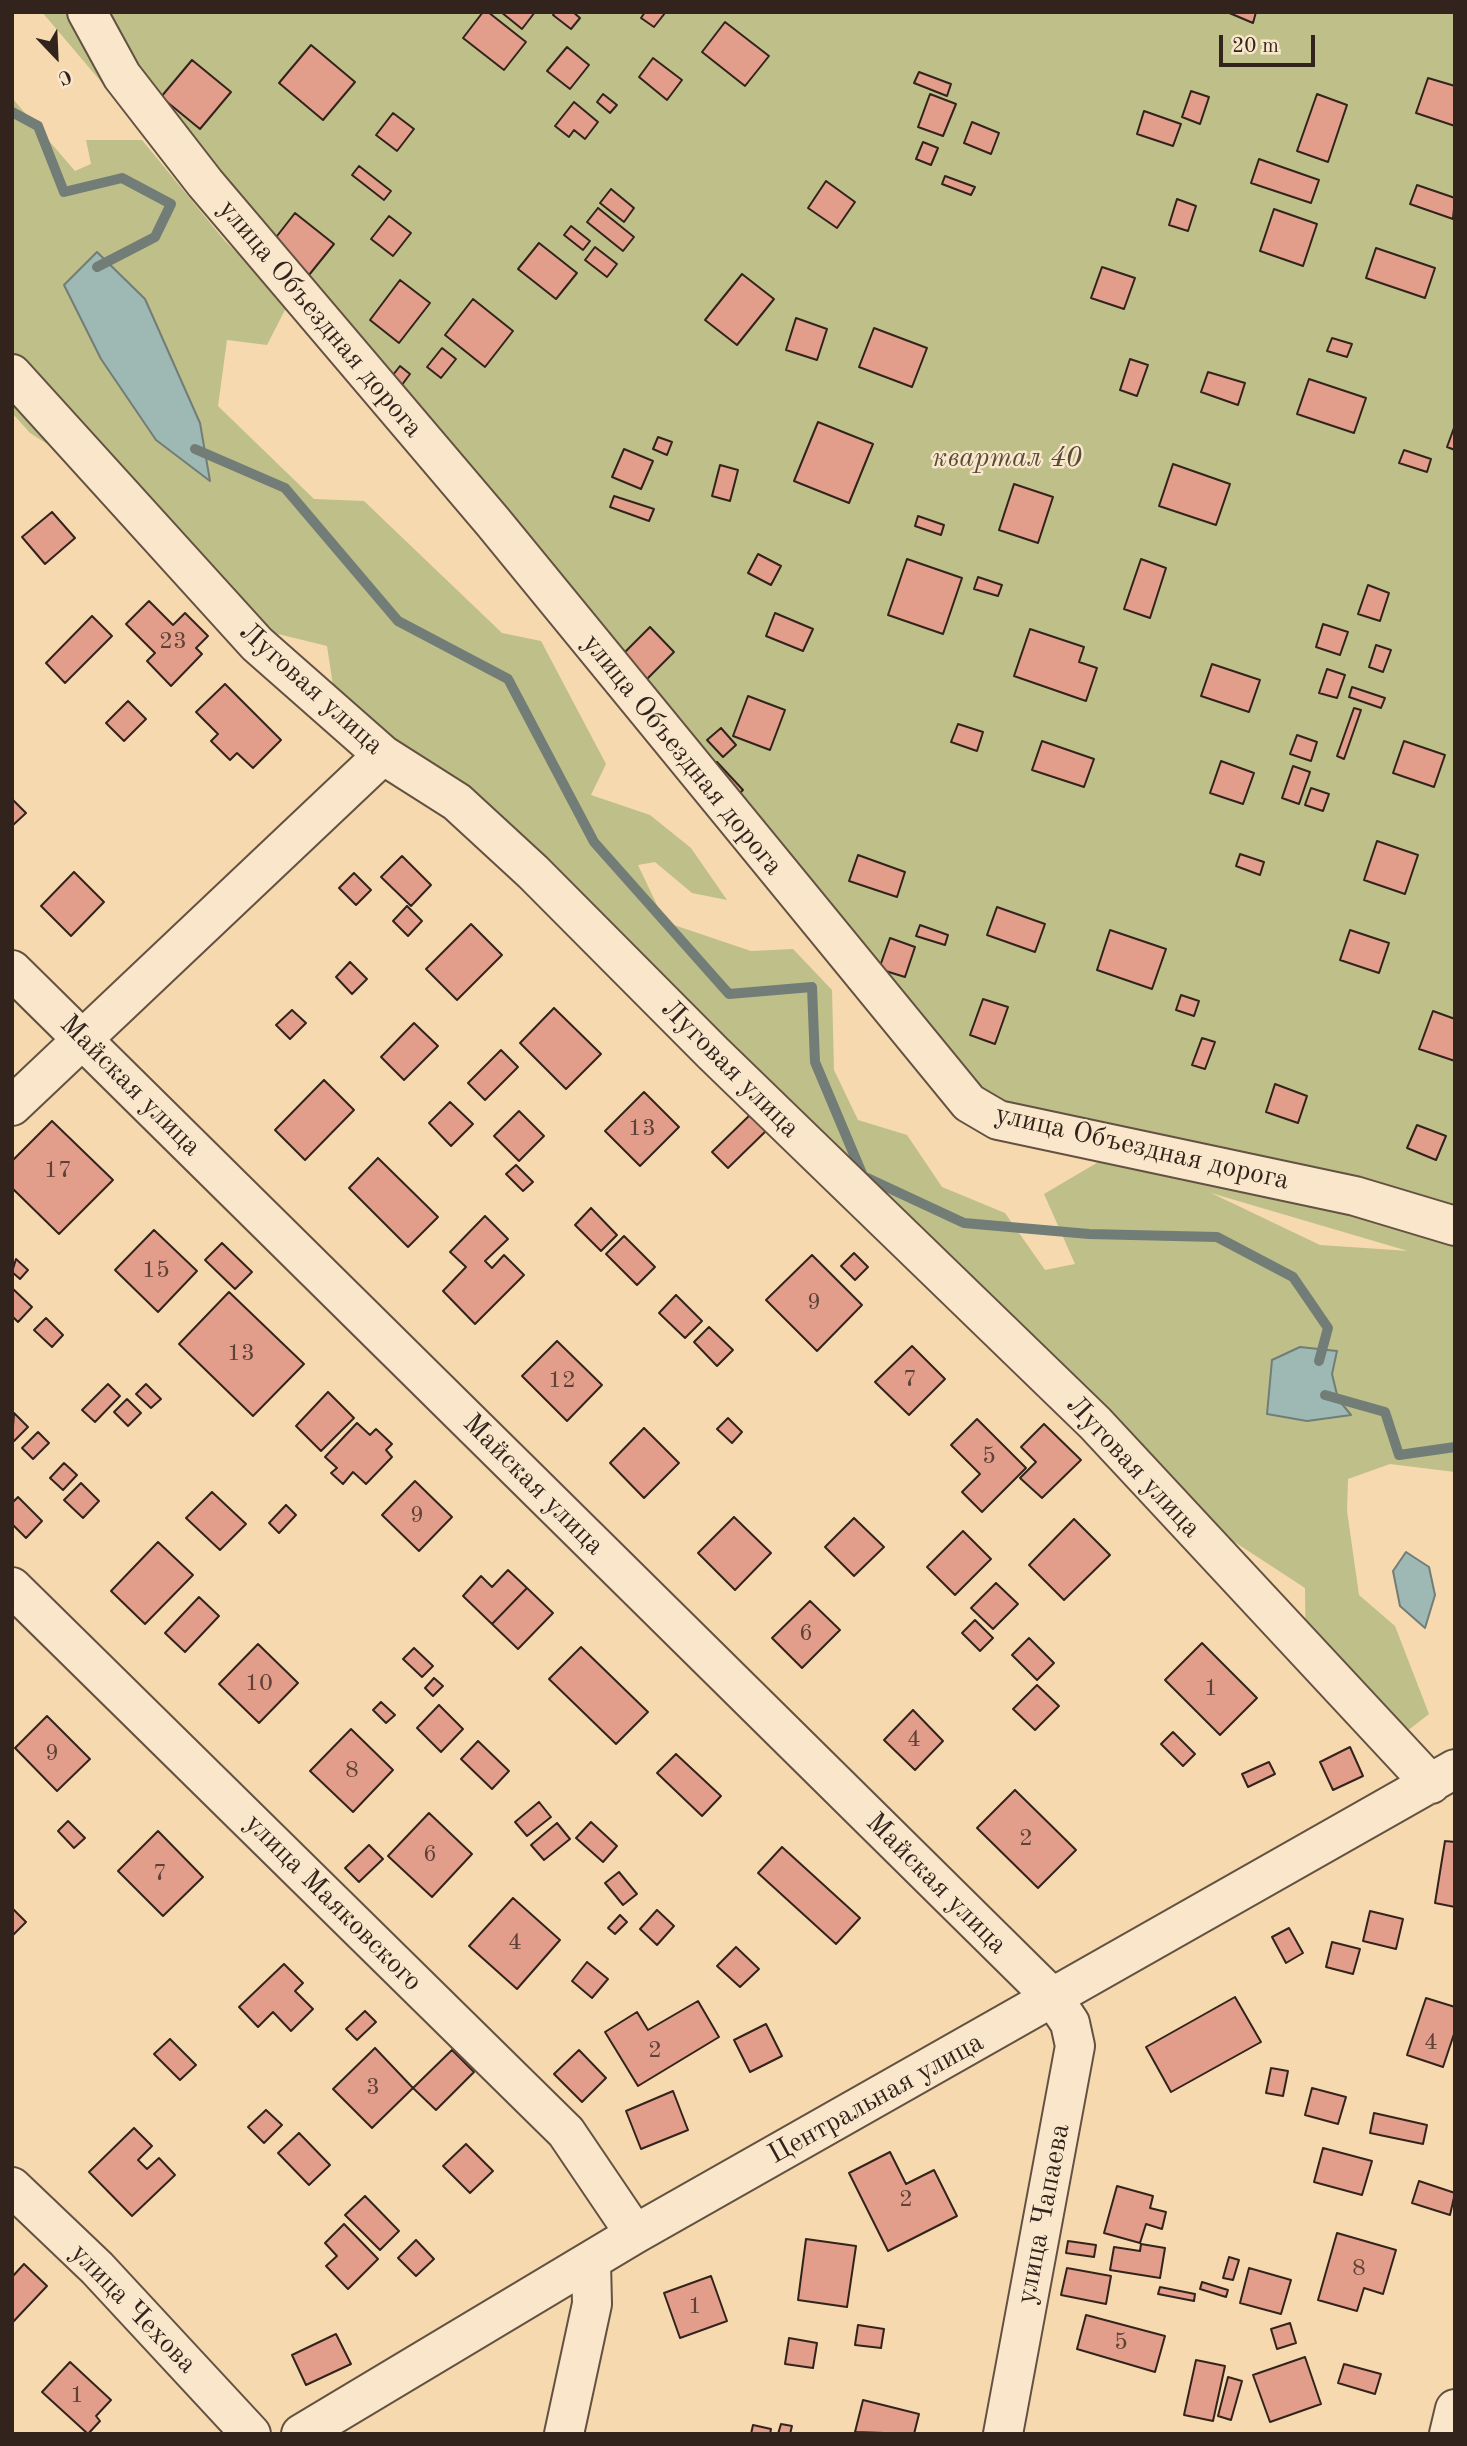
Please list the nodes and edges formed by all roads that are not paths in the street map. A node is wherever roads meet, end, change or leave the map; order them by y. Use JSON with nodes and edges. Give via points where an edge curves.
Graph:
{"nodes":[{"id":1,"x":87,"y":12,"type":"edge"},
{"id":2,"x":12,"y":374,"type":"edge"},
{"id":3,"x":383,"y":755,"type":"junction"},
{"id":4,"x":12,"y":970,"type":"edge"},
{"id":5,"x":83,"y":1038,"type":"junction"},
{"id":6,"x":12,"y":1106,"type":"edge"},
{"id":7,"x":1455,"y":1226,"type":"edge"},
{"id":8,"x":12,"y":1587,"type":"edge"},
{"id":9,"x":1443,"y":1777,"type":"edge"},
{"id":10,"x":1054,"y":1999,"type":"junction"},
{"id":11,"x":12,"y":2187,"type":"edge"},
{"id":12,"x":635,"y":2234,"type":"junction"},
{"id":13,"x":591,"y":2262,"type":"junction"},
{"id":14,"x":1455,"y":2409,"type":"edge"},
{"id":15,"x":251,"y":2434,"type":"edge"},
{"id":16,"x":301,"y":2434,"type":"edge"},
{"id":17,"x":564,"y":2434,"type":"edge"},
{"id":18,"x":1003,"y":2434,"type":"edge"},
{"id":19,"x":1449,"y":2434,"type":"edge"}],
"edges":[{"from":1,"to":7,"type":"street","name":"улица Объездная дорога","via":[[122,76],[205,183],[493,522],[969,1103],[998,1120],[1355,1196]]},
{"from":2,"to":3,"type":"street","name":"Луговая улица","via":[[249,636]]},
{"from":3,"to":5,"type":"street"},
{"from":3,"to":9,"type":"street","name":"Луговая улица","via":[[457,802],[533,872],[1095,1423]]},
{"from":4,"to":5,"type":"street","name":"Майская улица"},
{"from":5,"to":6,"type":"street"},
{"from":5,"to":10,"type":"street","name":"Майская улица"},
{"from":8,"to":12,"type":"street","name":"улица Маяковского","via":[[566,2132]]},
{"from":9,"to":10,"type":"street","name":"Центральная улица"},
{"from":10,"to":12,"type":"street","name":"Центральная улица"},
{"from":10,"to":18,"type":"street","name":"улица Чапаева","via":[[1070,2023],[1075,2046]]},
{"from":11,"to":15,"type":"street","name":"улица Чехова","via":[[97,2268]]},
{"from":12,"to":13,"type":"street","name":"Центральная улица"},
{"from":13,"to":16,"type":"street","name":"Центральная улица"},
{"from":13,"to":17,"type":"street","via":[[592,2304]]},
{"from":14,"to":19,"type":"street"}]}
